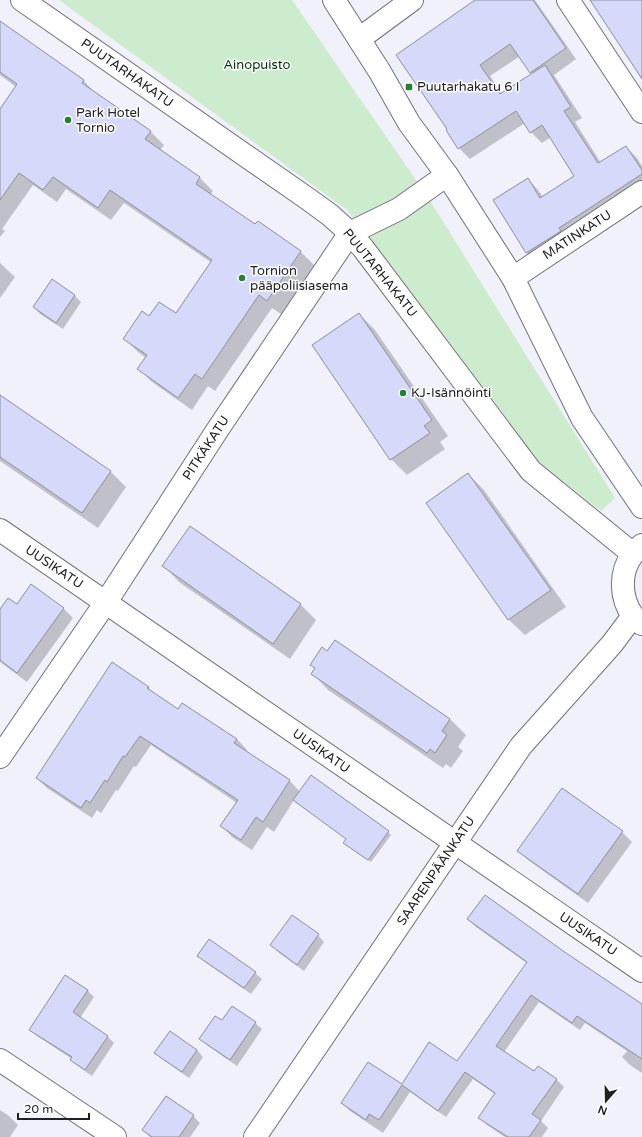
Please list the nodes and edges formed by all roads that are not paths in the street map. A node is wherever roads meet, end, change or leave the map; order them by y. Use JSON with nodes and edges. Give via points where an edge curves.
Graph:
{"nodes":[{"id":1,"x":22,"y":0,"type":"edge"},
{"id":2,"x":334,"y":0,"type":"edge"},
{"id":3,"x":412,"y":0,"type":"edge"},
{"id":4,"x":568,"y":0,"type":"edge"},
{"id":5,"x":359,"y":40,"type":"junction"},
{"id":6,"x":642,"y":112,"type":"edge"},
{"id":7,"x":447,"y":175,"type":"junction"},
{"id":8,"x":642,"y":192,"type":"edge"},
{"id":9,"x":350,"y":233,"type":"junction"},
{"id":10,"x":513,"y":278,"type":"junction"},
{"id":11,"x":642,"y":508,"type":"edge"},
{"id":12,"x":0,"y":530,"type":"edge"},
{"id":13,"x":637,"y":550,"type":"edge"},
{"id":14,"x":106,"y":602,"type":"junction"},
{"id":15,"x":638,"y":620,"type":"edge"},
{"id":16,"x":0,"y":757,"type":"edge"},
{"id":17,"x":455,"y":843,"type":"junction"},
{"id":18,"x":642,"y":971,"type":"edge"},
{"id":19,"x":0,"y":1060,"type":"edge"},
{"id":20,"x":115,"y":1137,"type":"edge"},
{"id":21,"x":255,"y":1137,"type":"edge"}],
"edges":[{"from":1,"to":9,"type":"street","name":"PUUTARHAKATU","via":[[302,195]]},
{"from":2,"to":5,"type":"street"},
{"from":3,"to":5,"type":"street"},
{"from":4,"to":6,"type":"street"},
{"from":5,"to":7,"type":"street","via":[[409,123]]},
{"from":7,"to":9,"type":"street","via":[[400,209]]},
{"from":7,"to":10,"type":"street"},
{"from":8,"to":10,"type":"street","name":"MATINKATU"},
{"from":9,"to":13,"type":"street","name":"PUUTARHAKATU","via":[[531,471]]},
{"from":9,"to":14,"type":"street","name":"PITKÄKATU"},
{"from":10,"to":11,"type":"street","via":[[582,418]]},
{"from":12,"to":14,"type":"street","name":"UUSIKATU"},
{"from":13,"to":15,"type":"street","via":[[625,568],[622,585],[625,602]]},
{"from":14,"to":16,"type":"street","name":"PITKÄKATU"},
{"from":14,"to":17,"type":"street","name":"UUSIKATU"},
{"from":15,"to":17,"type":"street","name":"SAARENPÄÄNKATU","via":[[612,644],[521,746]]},
{"from":17,"to":18,"type":"street","name":"UUSIKATU"},
{"from":17,"to":21,"type":"street","name":"SAARENPÄÄNKATU"},
{"from":19,"to":20,"type":"street"}]}
